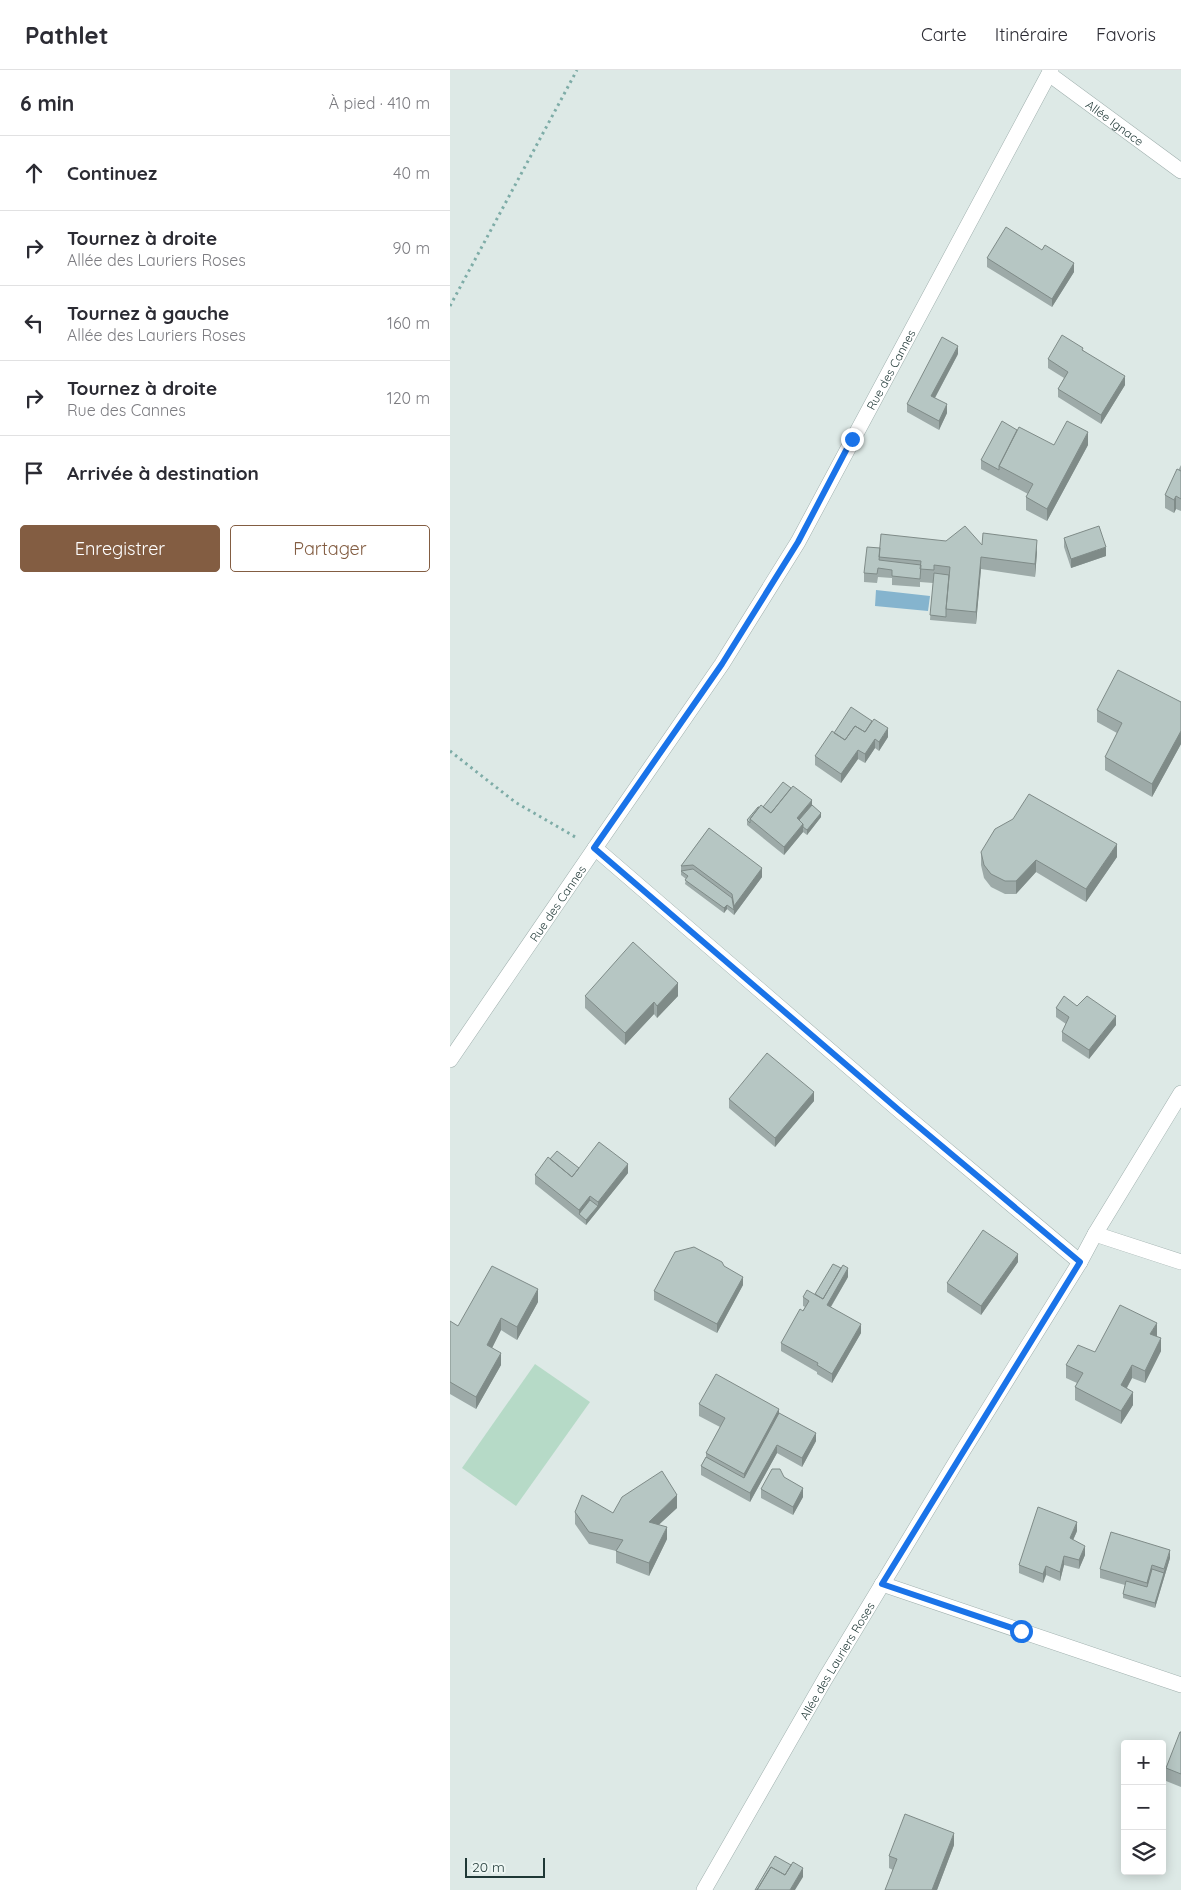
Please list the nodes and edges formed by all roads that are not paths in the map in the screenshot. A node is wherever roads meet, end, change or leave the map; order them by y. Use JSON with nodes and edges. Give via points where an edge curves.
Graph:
{"nodes":[{"id":1,"x":1050,"y":72,"type":"edge"},
{"id":2,"x":1181,"y":171,"type":"edge"},
{"id":3,"x":594,"y":848,"type":"junction"},
{"id":4,"x":450,"y":1060,"type":"edge"},
{"id":5,"x":1181,"y":1093,"type":"edge"},
{"id":6,"x":1095,"y":1234,"type":"junction"},
{"id":7,"x":1080,"y":1262,"type":"junction"},
{"id":8,"x":1181,"y":1262,"type":"edge"},
{"id":9,"x":882,"y":1584,"type":"junction"},
{"id":10,"x":1181,"y":1685,"type":"edge"},
{"id":11,"x":704,"y":1890,"type":"edge"}],
"edges":[{"from":1,"to":2,"type":"street","name":"Allée Ignace"},
{"from":1,"to":3,"type":"street","name":"Rue des Cannes","via":[[798,542],[722,664]]},
{"from":3,"to":4,"type":"street","name":"Rue des Cannes"},
{"from":3,"to":7,"type":"street"},
{"from":5,"to":6,"type":"street","name":"Allée des Lauriers Roses"},
{"from":6,"to":7,"type":"street","name":"Allée des Lauriers Roses"},
{"from":6,"to":8,"type":"street"},
{"from":7,"to":9,"type":"street","name":"Allée des Lauriers Roses"},
{"from":9,"to":10,"type":"street"},
{"from":9,"to":11,"type":"street","name":"Allée des Lauriers Roses"}]}
